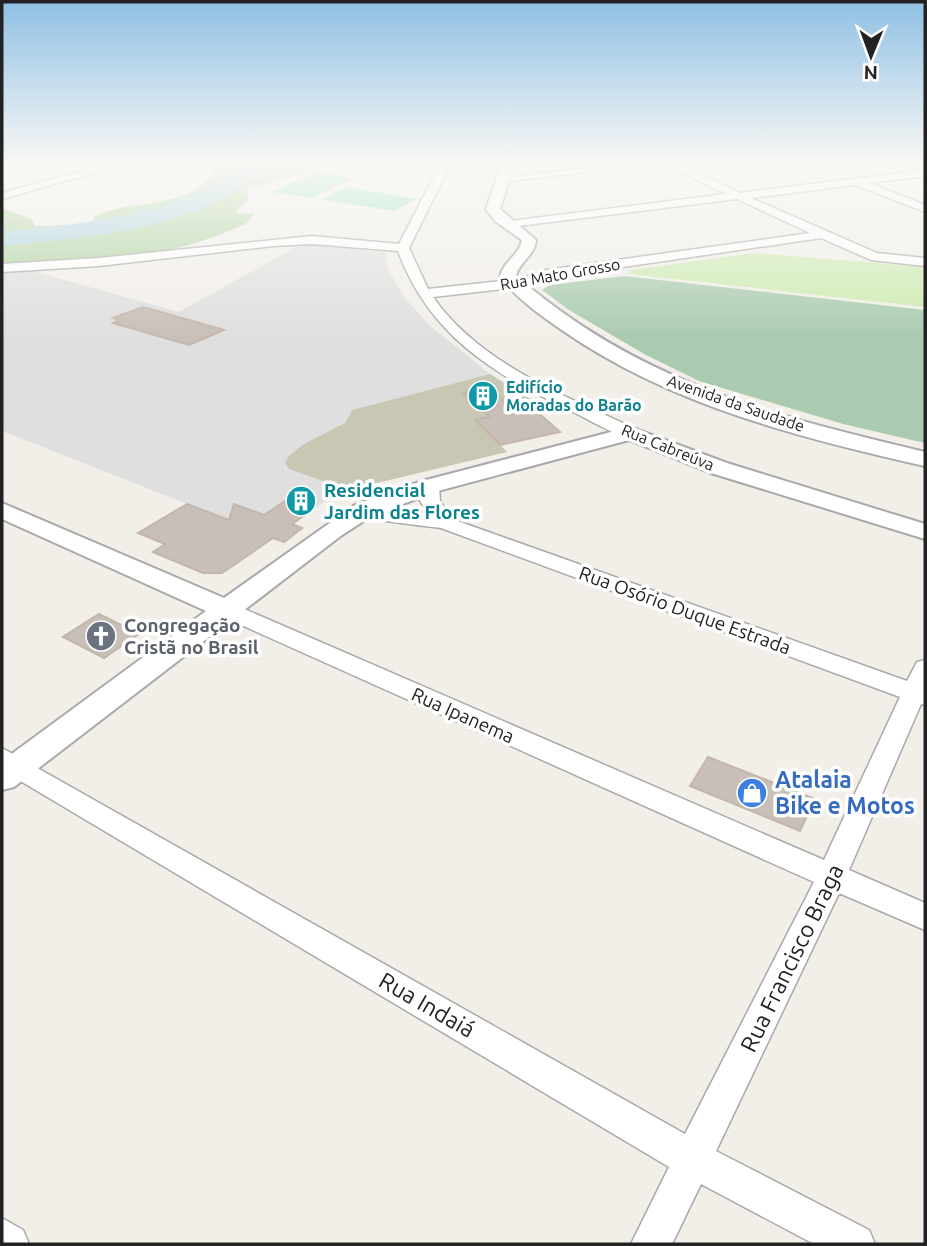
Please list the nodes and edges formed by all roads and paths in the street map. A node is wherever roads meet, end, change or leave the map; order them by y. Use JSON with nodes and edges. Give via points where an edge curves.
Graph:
{"nodes":[{"id":1,"x":417,"y":221,"type":"edge"},
{"id":2,"x":504,"y":221,"type":"edge"},
{"id":3,"x":533,"y":221,"type":"edge"},
{"id":4,"x":790,"y":221,"type":"edge"},
{"id":5,"x":510,"y":224,"type":"junction"},
{"id":6,"x":821,"y":235,"type":"junction"},
{"id":7,"x":403,"y":248,"type":"junction"},
{"id":8,"x":925,"y":262,"type":"edge"},
{"id":9,"x":2,"y":268,"type":"edge"},
{"id":10,"x":514,"y":284,"type":"junction"},
{"id":11,"x":423,"y":294,"type":"junction"},
{"id":12,"x":630,"y":433,"type":"junction"},
{"id":13,"x":925,"y":459,"type":"edge"},
{"id":14,"x":430,"y":486,"type":"junction"},
{"id":15,"x":2,"y":510,"type":"edge"},
{"id":16,"x":359,"y":513,"type":"junction"},
{"id":17,"x":445,"y":523,"type":"junction"},
{"id":18,"x":925,"y":532,"type":"edge"},
{"id":19,"x":226,"y":610,"type":"junction"},
{"id":20,"x":921,"y":686,"type":"edge"},
{"id":21,"x":7,"y":768,"type":"edge"},
{"id":22,"x":831,"y":878,"type":"junction"},
{"id":23,"x":925,"y":918,"type":"edge"},
{"id":24,"x":694,"y":1160,"type":"junction"},
{"id":25,"x":2,"y":1238,"type":"edge"},
{"id":26,"x":9,"y":1244,"type":"edge"},
{"id":27,"x":651,"y":1244,"type":"edge"},
{"id":28,"x":855,"y":1244,"type":"edge"}],
"edges":[{"from":1,"to":7,"type":"street"},
{"from":2,"to":5,"type":"street"},
{"from":3,"to":5,"type":"street"},
{"from":4,"to":6,"type":"street"},
{"from":5,"to":10,"type":"street","via":[[529,240],[528,248],[507,272]]},
{"from":6,"to":8,"type":"street","via":[[875,257]]},
{"from":6,"to":10,"type":"street","name":"Rua Mato Grosso","via":[[546,274]]},
{"from":7,"to":9,"type":"street","via":[[312,240]]},
{"from":7,"to":11,"type":"street","name":"Rua Cabreúva"},
{"from":10,"to":11,"type":"street","name":"Rua Mato Grosso"},
{"from":10,"to":13,"type":"street","name":"Avenida da Saudade","via":[[553,317],[640,368],[786,422]]},
{"from":11,"to":12,"type":"street","name":"Rua Cabreúva","via":[[461,337],[493,361]]},
{"from":12,"to":14,"type":"street"},
{"from":12,"to":18,"type":"street","name":"Rua Cabreúva","via":[[719,468]]},
{"from":14,"to":16,"type":"street"},
{"from":14,"to":17,"type":"street","via":[[430,501]]},
{"from":15,"to":19,"type":"street","name":"Rua Ipanema"},
{"from":16,"to":17,"type":"street","name":"Rua Osório Duque Estrada"},
{"from":16,"to":19,"type":"street"},
{"from":17,"to":20,"type":"street","name":"Rua Osório Duque Estrada"},
{"from":19,"to":21,"type":"street"},
{"from":19,"to":22,"type":"street","name":"Rua Ipanema"},
{"from":20,"to":22,"type":"street","name":"Rua Francisco Braga"},
{"from":21,"to":24,"type":"street","name":"Rua Indaiá"},
{"from":22,"to":23,"type":"street","name":"Rua Ipanema"},
{"from":22,"to":24,"type":"street","name":"Rua Francisco Braga"},
{"from":24,"to":27,"type":"street","name":"Rua Francisco Braga"},
{"from":24,"to":28,"type":"street","name":"Rua Indaiá"},
{"from":25,"to":26,"type":"street"}]}
